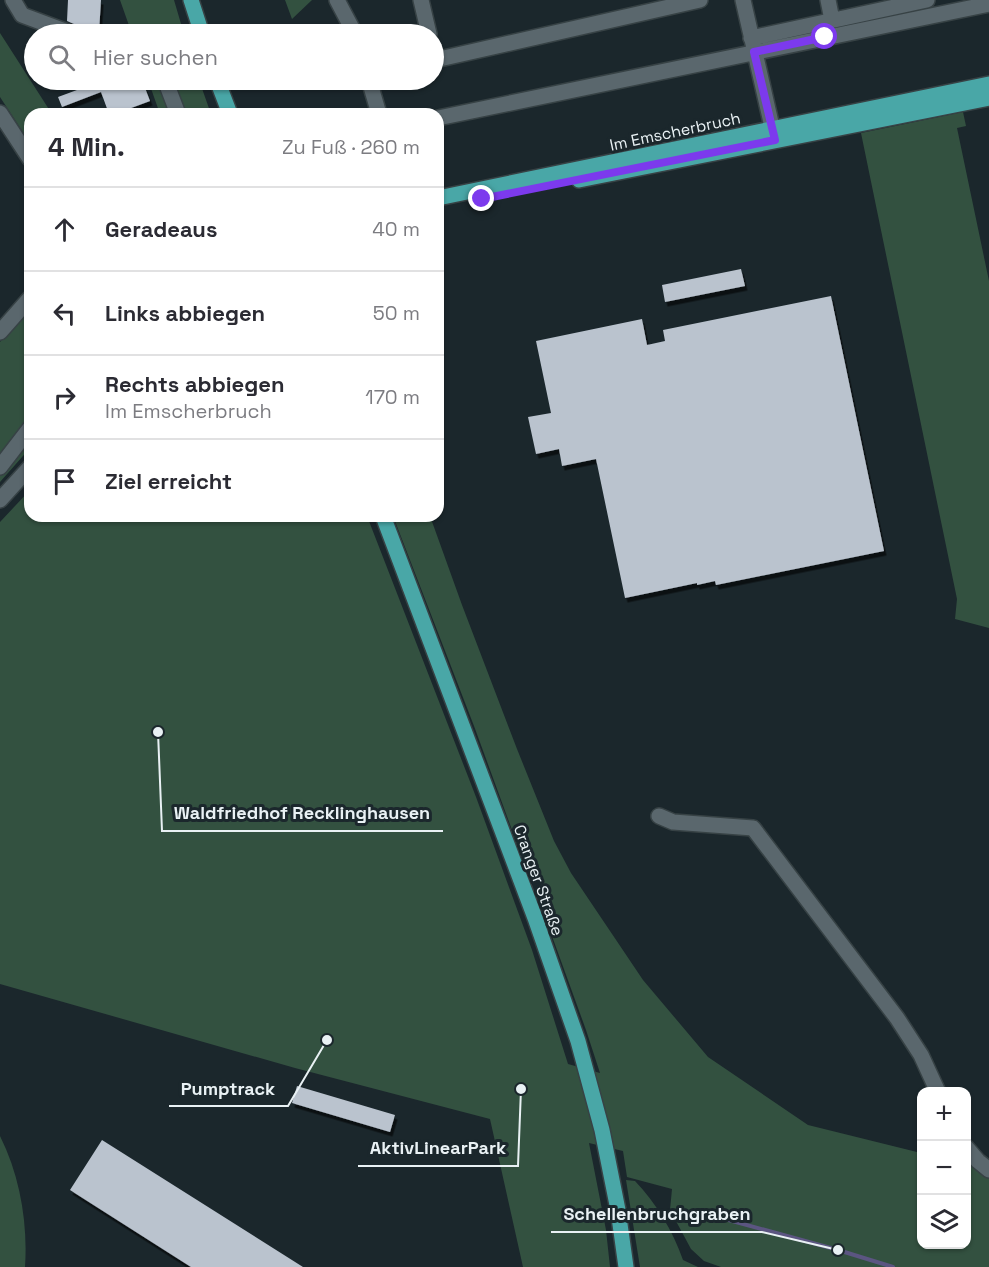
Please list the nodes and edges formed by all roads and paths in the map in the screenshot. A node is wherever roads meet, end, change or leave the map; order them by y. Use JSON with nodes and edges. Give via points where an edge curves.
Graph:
{"nodes":[{"id":1,"x":13,"y":0,"type":"edge"},
{"id":2,"x":191,"y":0,"type":"edge"},
{"id":3,"x":337,"y":0,"type":"edge"},
{"id":4,"x":422,"y":0,"type":"edge"},
{"id":5,"x":700,"y":0,"type":"edge"},
{"id":6,"x":736,"y":0,"type":"edge"},
{"id":7,"x":828,"y":0,"type":"edge"},
{"id":8,"x":927,"y":0,"type":"edge"},
{"id":9,"x":989,"y":4,"type":"edge"},
{"id":10,"x":654,"y":5,"type":"edge"},
{"id":11,"x":745,"y":7,"type":"edge"},
{"id":12,"x":832,"y":20,"type":"junction"},
{"id":13,"x":46,"y":24,"type":"edge"},
{"id":14,"x":199,"y":24,"type":"edge"},
{"id":15,"x":350,"y":24,"type":"edge"},
{"id":16,"x":427,"y":24,"type":"edge"},
{"id":17,"x":753,"y":45,"type":"junction"},
{"id":18,"x":444,"y":58,"type":"edge"},
{"id":19,"x":989,"y":84,"type":"edge"},
{"id":20,"x":169,"y":90,"type":"edge"},
{"id":21,"x":221,"y":90,"type":"edge"},
{"id":22,"x":372,"y":90,"type":"edge"},
{"id":23,"x":989,"y":98,"type":"edge"},
{"id":24,"x":176,"y":108,"type":"edge"},
{"id":25,"x":228,"y":108,"type":"edge"},
{"id":26,"x":377,"y":108,"type":"edge"},
{"id":27,"x":0,"y":113,"type":"edge"},
{"id":28,"x":444,"y":116,"type":"edge"},
{"id":29,"x":773,"y":135,"type":"junction"},
{"id":30,"x":24,"y":150,"type":"edge"},
{"id":31,"x":444,"y":197,"type":"edge"},
{"id":32,"x":444,"y":207,"type":"edge"},
{"id":33,"x":24,"y":305,"type":"edge"},
{"id":34,"x":0,"y":332,"type":"edge"},
{"id":35,"x":24,"y":436,"type":"edge"},
{"id":36,"x":0,"y":466,"type":"edge"},
{"id":37,"x":24,"y":473,"type":"edge"},
{"id":38,"x":1,"y":497,"type":"edge"},
{"id":39,"x":385,"y":522,"type":"edge"},
{"id":40,"x":660,"y":816,"type":"dead end"},
{"id":41,"x":936,"y":1087,"type":"edge"},
{"id":42,"x":971,"y":1153,"type":"edge"},
{"id":43,"x":989,"y":1170,"type":"edge"},
{"id":44,"x":626,"y":1267,"type":"edge"}],
"edges":[{"from":1,"to":13,"type":"street","via":[[22,15]]},
{"from":2,"to":14,"type":"main road"},
{"from":3,"to":15,"type":"street"},
{"from":4,"to":16,"type":"street"},
{"from":5,"to":10,"type":"street"},
{"from":6,"to":11,"type":"street","via":[[739,13]]},
{"from":7,"to":12,"type":"street"},
{"from":8,"to":12,"type":"street"},
{"from":9,"to":17,"type":"street"},
{"from":10,"to":18,"type":"street"},
{"from":11,"to":17,"type":"street"},
{"from":12,"to":17,"type":"street"},
{"from":17,"to":28,"type":"street"},
{"from":17,"to":29,"type":"street"},
{"from":19,"to":29,"type":"main road","name":"Im Emscherbruch"},
{"from":20,"to":24,"type":"street"},
{"from":21,"to":25,"type":"main road"},
{"from":22,"to":26,"type":"street"},
{"from":23,"to":29,"type":"main road","name":"Im Emscherbruch"},
{"from":27,"to":30,"type":"street"},
{"from":29,"to":31,"type":"main road","name":"Im Emscherbruch"},
{"from":29,"to":32,"type":"main road","name":"Im Emscherbruch"},
{"from":33,"to":34,"type":"street"},
{"from":35,"to":36,"type":"street"},
{"from":37,"to":38,"type":"street"},
{"from":39,"to":44,"type":"main road","name":"Cranger Straße","via":[[578,1041],[602,1130]]},
{"from":40,"to":41,"type":"street","via":[[673,822],[753,828],[897,1018]]},
{"from":42,"to":43,"type":"street"}]}
